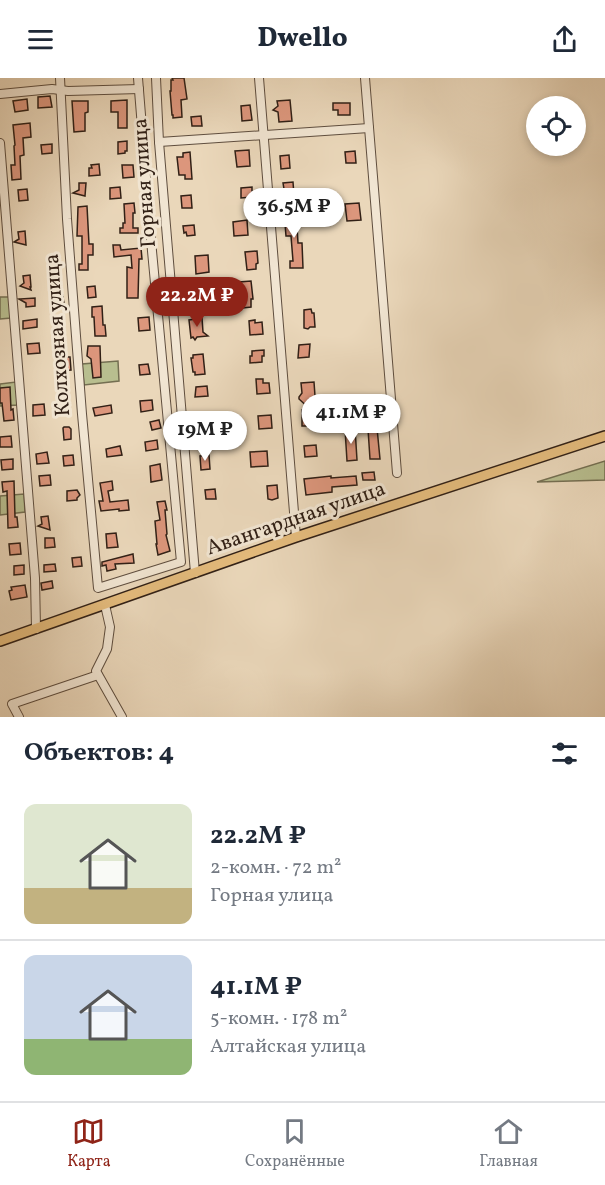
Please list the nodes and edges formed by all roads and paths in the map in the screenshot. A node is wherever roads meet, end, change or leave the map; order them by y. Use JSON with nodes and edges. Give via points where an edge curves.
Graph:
{"nodes":[{"id":1,"x":60,"y":78,"type":"edge"},
{"id":2,"x":138,"y":78,"type":"edge"},
{"id":3,"x":156,"y":78,"type":"edge"},
{"id":4,"x":259,"y":78,"type":"edge"},
{"id":5,"x":365,"y":78,"type":"edge"},
{"id":6,"x":61,"y":89,"type":"junction"},
{"id":7,"x":139,"y":89,"type":"junction"},
{"id":8,"x":0,"y":94,"type":"edge"},
{"id":9,"x":369,"y":128,"type":"junction"},
{"id":10,"x":264,"y":136,"type":"junction"},
{"id":11,"x":159,"y":142,"type":"junction"},
{"id":12,"x":0,"y":143,"type":"edge"},
{"id":13,"x":605,"y":436,"type":"edge"},
{"id":14,"x":397,"y":473,"type":"dead end"},
{"id":15,"x":296,"y":537,"type":"junction"},
{"id":16,"x":195,"y":573,"type":"junction"},
{"id":17,"x":105,"y":605,"type":"junction"},
{"id":18,"x":36,"y":628,"type":"junction"},
{"id":19,"x":0,"y":641,"type":"edge"},
{"id":20,"x":98,"y":675,"type":"junction"},
{"id":21,"x":19,"y":717,"type":"edge"},
{"id":22,"x":122,"y":717,"type":"edge"}],
"edges":[{"from":1,"to":6,"type":"street","name":"Колхозная улица"},
{"from":2,"to":7,"type":"street"},
{"from":3,"to":11,"type":"street","name":"Горная улица"},
{"from":4,"to":10,"type":"street"},
{"from":5,"to":9,"type":"street"},
{"from":6,"to":7,"type":"street"},
{"from":6,"to":7,"type":"street","name":"Колхозная улица","via":[[67,219],[98,588],[181,562]]},
{"from":6,"to":8,"type":"street"},
{"from":9,"to":10,"type":"street"},
{"from":9,"to":14,"type":"street"},
{"from":10,"to":11,"type":"street"},
{"from":10,"to":15,"type":"street"},
{"from":11,"to":16,"type":"street","name":"Горная улица"},
{"from":12,"to":18,"type":"street"},
{"from":13,"to":15,"type":"main road","name":"Авангардная улица"},
{"from":15,"to":16,"type":"main road","name":"Авангардная улица"},
{"from":16,"to":17,"type":"main road","name":"Авангардная улица"},
{"from":17,"to":18,"type":"main road","name":"Авангардная улица"},
{"from":17,"to":20,"type":"street","via":[[110,627]]},
{"from":18,"to":19,"type":"main road","name":"Авангардная улица"},
{"from":20,"to":21,"type":"street","via":[[12,704]]},
{"from":20,"to":22,"type":"street"}]}
